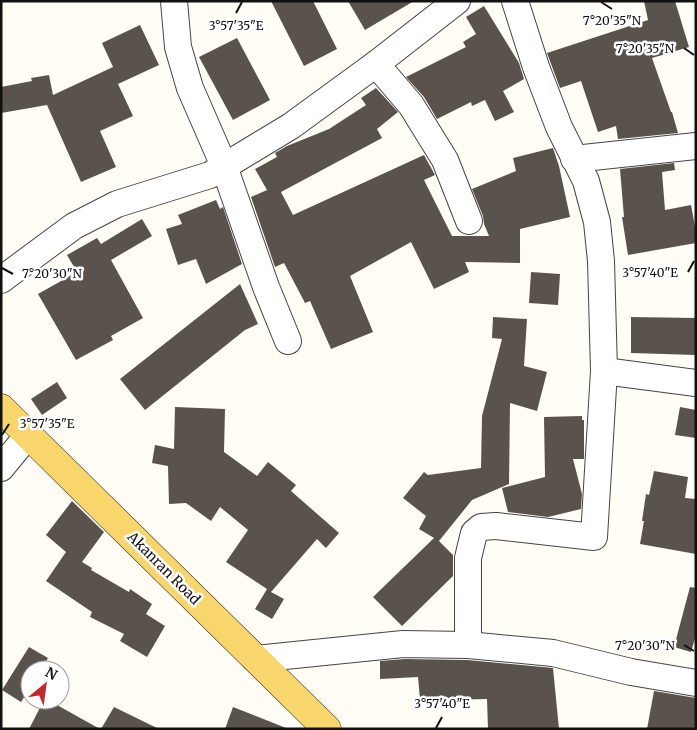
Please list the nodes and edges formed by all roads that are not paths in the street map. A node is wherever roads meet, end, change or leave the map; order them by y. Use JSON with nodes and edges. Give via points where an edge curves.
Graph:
{"nodes":[{"id":1,"x":174,"y":1,"type":"edge"},
{"id":2,"x":515,"y":1,"type":"edge"},
{"id":3,"x":452,"y":3,"type":"edge"},
{"id":4,"x":376,"y":64,"type":"junction"},
{"id":5,"x":696,"y":146,"type":"edge"},
{"id":6,"x":574,"y":158,"type":"junction"},
{"id":7,"x":224,"y":166,"type":"junction"},
{"id":8,"x":469,"y":221,"type":"dead end"},
{"id":9,"x":1,"y":280,"type":"edge"},
{"id":10,"x":288,"y":341,"type":"dead end"},
{"id":11,"x":604,"y":371,"type":"junction"},
{"id":12,"x":696,"y":382,"type":"edge"},
{"id":13,"x":1,"y":408,"type":"edge"},
{"id":14,"x":29,"y":434,"type":"junction"},
{"id":15,"x":1,"y":468,"type":"edge"},
{"id":16,"x":468,"y":645,"type":"junction"},
{"id":17,"x":255,"y":659,"type":"junction"},
{"id":18,"x":696,"y":683,"type":"edge"},
{"id":19,"x":327,"y":729,"type":"edge"}],
"edges":[{"from":1,"to":7,"type":"street","via":[[178,47],[190,88]]},
{"from":2,"to":6,"type":"street","via":[[536,67]]},
{"from":3,"to":4,"type":"street"},
{"from":4,"to":7,"type":"street","via":[[291,126]]},
{"from":4,"to":8,"type":"street","via":[[411,105],[445,160]]},
{"from":5,"to":6,"type":"street"},
{"from":6,"to":11,"type":"street","via":[[586,181],[597,222],[602,271]]},
{"from":7,"to":9,"type":"street","via":[[210,175],[117,204],[74,226]]},
{"from":7,"to":10,"type":"street"},
{"from":11,"to":12,"type":"street"},
{"from":11,"to":16,"type":"street","via":[[594,537],[480,527],[474,533],[468,558]]},
{"from":13,"to":14,"type":"main road","name":"Akanran Road"},
{"from":14,"to":15,"type":"street"},
{"from":14,"to":17,"type":"main road","name":"Akanran Road"},
{"from":16,"to":17,"type":"street","via":[[403,644]]},
{"from":16,"to":18,"type":"street","via":[[553,653],[631,672]]},
{"from":17,"to":19,"type":"main road","name":"Akanran Road"}]}
